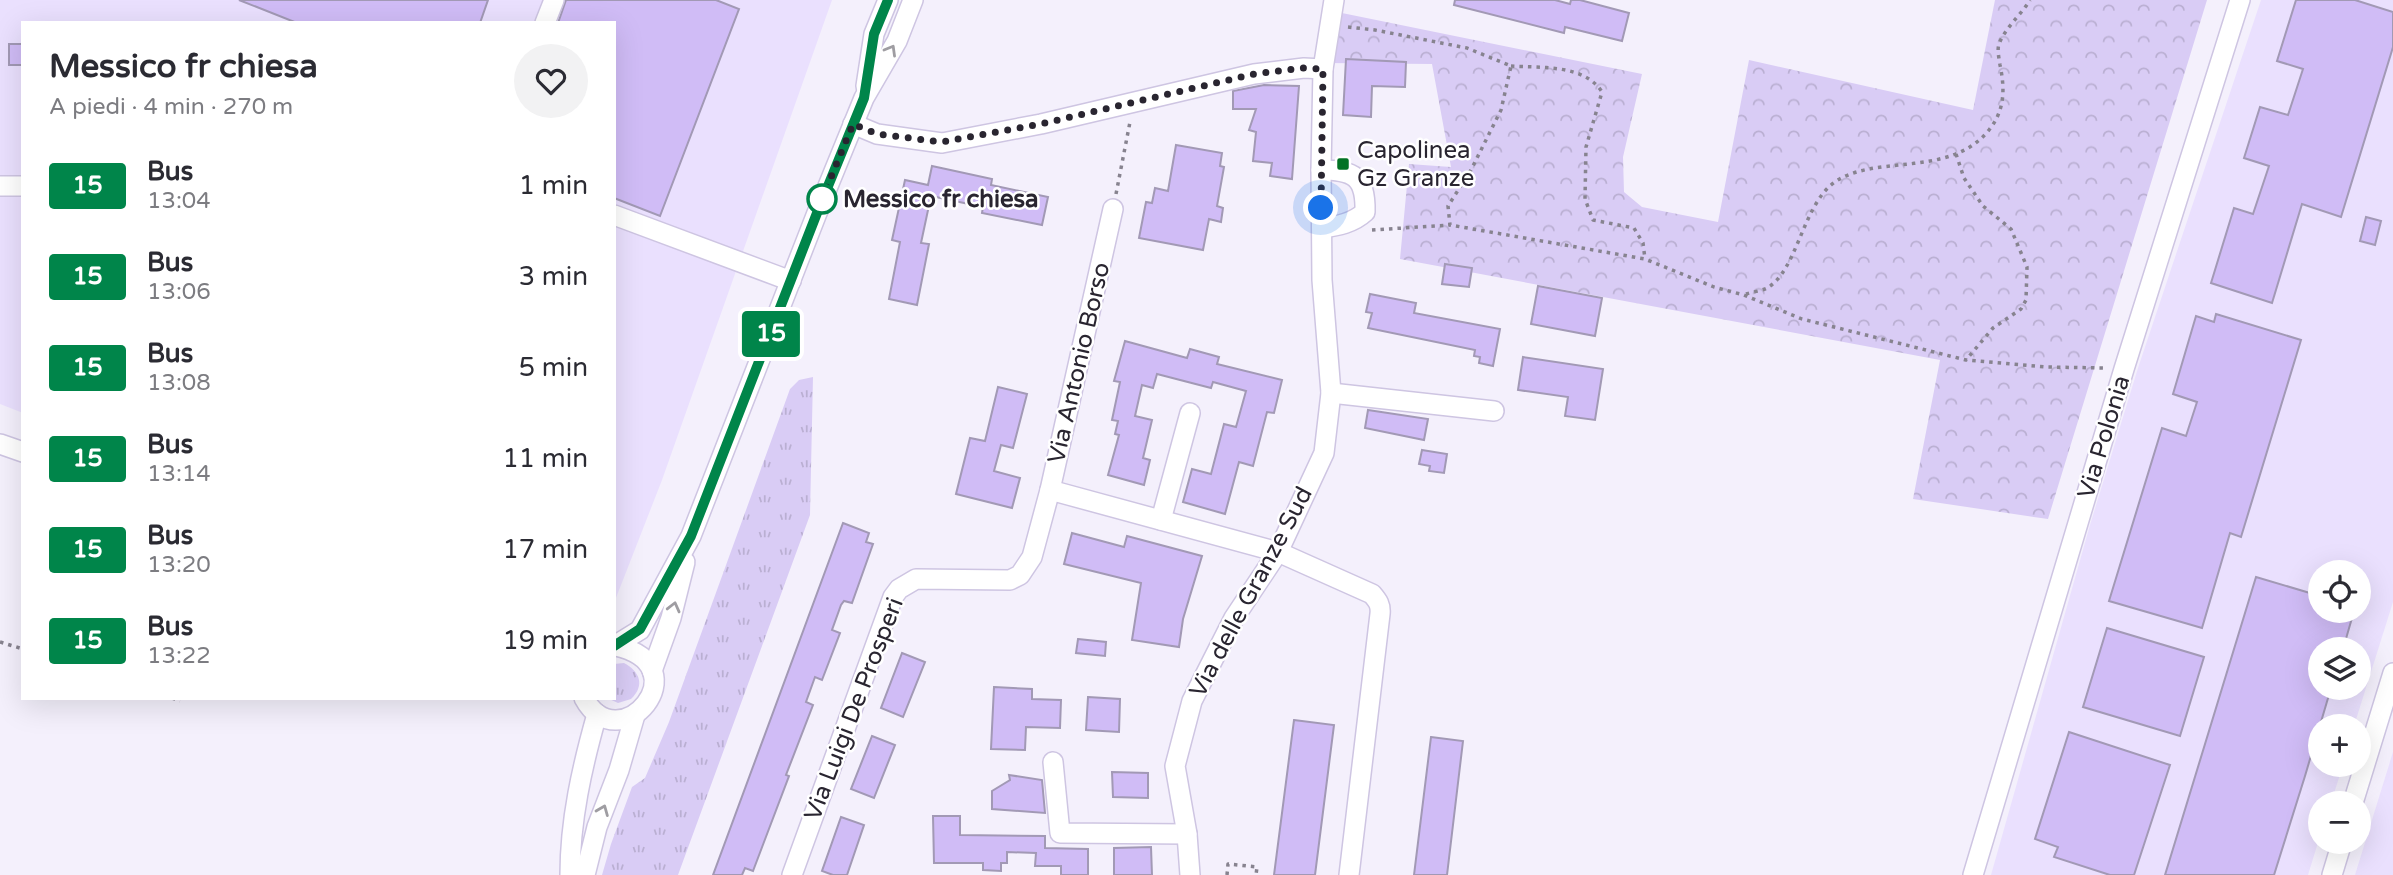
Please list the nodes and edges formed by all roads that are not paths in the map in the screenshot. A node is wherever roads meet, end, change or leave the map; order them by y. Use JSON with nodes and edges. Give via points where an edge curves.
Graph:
{"nodes":[{"id":1,"x":554,"y":0,"type":"edge"},
{"id":2,"x":888,"y":0,"type":"edge"},
{"id":3,"x":913,"y":0,"type":"edge"},
{"id":4,"x":1334,"y":0,"type":"edge"},
{"id":5,"x":2239,"y":0,"type":"edge"},
{"id":6,"x":546,"y":21,"type":"edge"},
{"id":7,"x":1323,"y":69,"type":"junction"},
{"id":8,"x":864,"y":98,"type":"junction"},
{"id":9,"x":853,"y":124,"type":"junction"},
{"id":10,"x":1321,"y":170,"type":"junction"},
{"id":11,"x":0,"y":186,"type":"edge"},
{"id":12,"x":21,"y":186,"type":"edge"},
{"id":13,"x":1113,"y":209,"type":"road end"},
{"id":14,"x":616,"y":216,"type":"edge"},
{"id":15,"x":1322,"y":228,"type":"junction"},
{"id":16,"x":791,"y":281,"type":"junction"},
{"id":17,"x":1331,"y":393,"type":"junction"},
{"id":18,"x":1494,"y":411,"type":"dead end"},
{"id":19,"x":1190,"y":414,"type":"dead end"},
{"id":20,"x":0,"y":444,"type":"edge"},
{"id":21,"x":21,"y":451,"type":"edge"},
{"id":22,"x":1049,"y":490,"type":"junction"},
{"id":23,"x":1161,"y":520,"type":"junction"},
{"id":24,"x":691,"y":536,"type":"junction"},
{"id":25,"x":1278,"y":552,"type":"junction"},
{"id":26,"x":616,"y":645,"type":"edge"},
{"id":27,"x":616,"y":646,"type":"edge"},
{"id":28,"x":652,"y":671,"type":"junction"},
{"id":29,"x":2393,"y":673,"type":"edge"},
{"id":30,"x":585,"y":700,"type":"edge"},
{"id":31,"x":597,"y":714,"type":"junction"},
{"id":32,"x":635,"y":715,"type":"junction"},
{"id":33,"x":1053,"y":762,"type":"dead end"},
{"id":34,"x":2357,"y":791,"type":"edge"},
{"id":35,"x":1188,"y":834,"type":"junction"},
{"id":36,"x":2338,"y":854,"type":"edge"},
{"id":37,"x":570,"y":875,"type":"edge"},
{"id":38,"x":584,"y":875,"type":"edge"},
{"id":39,"x":792,"y":875,"type":"edge"},
{"id":40,"x":1190,"y":875,"type":"edge"},
{"id":41,"x":1349,"y":875,"type":"edge"},
{"id":42,"x":1973,"y":875,"type":"edge"},
{"id":43,"x":2332,"y":875,"type":"edge"}],
"edges":[{"from":1,"to":6,"type":"street"},
{"from":2,"to":8,"type":"street","via":[[874,34]]},
{"from":8,"to":3,"type":"street","one_way":true,"via":[[897,41]]},
{"from":4,"to":7,"type":"street","name":"Via delle Granze Sud"},
{"from":5,"to":42,"type":"street","name":"Via Polonia"},
{"from":7,"to":9,"type":"street","via":[[1254,74],[942,142],[877,134]]},
{"from":7,"to":10,"type":"street","name":"Via delle Granze Sud"},
{"from":8,"to":9,"type":"street"},
{"from":9,"to":16,"type":"street"},
{"from":10,"to":15,"type":"street","name":"Via delle Granze Sud"},
{"from":10,"to":15,"type":"street","via":[[1338,170],[1361,182],[1366,196],[1366,212],[1358,218]]},
{"from":11,"to":12,"type":"street"},
{"from":13,"to":22,"type":"street","name":"Via Antonio Borso"},
{"from":14,"to":16,"type":"street"},
{"from":15,"to":17,"type":"street","name":"Via delle Granze Sud"},
{"from":16,"to":24,"type":"street"},
{"from":17,"to":18,"type":"street"},
{"from":17,"to":25,"type":"street","name":"Via delle Granze Sud","via":[[1324,453]]},
{"from":19,"to":23,"type":"street"},
{"from":20,"to":21,"type":"street"},
{"from":22,"to":23,"type":"street","name":"Via Antonio Borso"},
{"from":22,"to":39,"type":"street","name":"Via Luigi De Prosperi","via":[[1031,558],[1020,575],[1010,580],[916,579],[893,597]]},
{"from":23,"to":25,"type":"street","name":"Via Antonio Borso"},
{"from":24,"to":26,"type":"street","via":[[640,629]]},
{"from":28,"to":24,"type":"street","one_way":true,"via":[[671,618]]},
{"from":25,"to":35,"type":"street","name":"Via delle Granze Sud","via":[[1234,618],[1192,701],[1175,766]]},
{"from":25,"to":41,"type":"street","name":"Via Antonio Borso","via":[[1372,594],[1380,607]]},
{"from":27,"to":28,"type":"street","via":[[634,650]]},
{"from":28,"to":32,"type":"street","via":[[652,694]]},
{"from":29,"to":34,"type":"street"},
{"from":30,"to":31,"type":"street"},
{"from":31,"to":32,"type":"street","via":[[621,720]]},
{"from":31,"to":37,"type":"street","via":[[572,824]]},
{"from":38,"to":32,"type":"street","one_way":true},
{"from":33,"to":35,"type":"street","via":[[1060,833]]},
{"from":35,"to":40,"type":"street","name":"Via delle Granze Sud"},
{"from":36,"to":43,"type":"street"}]}
